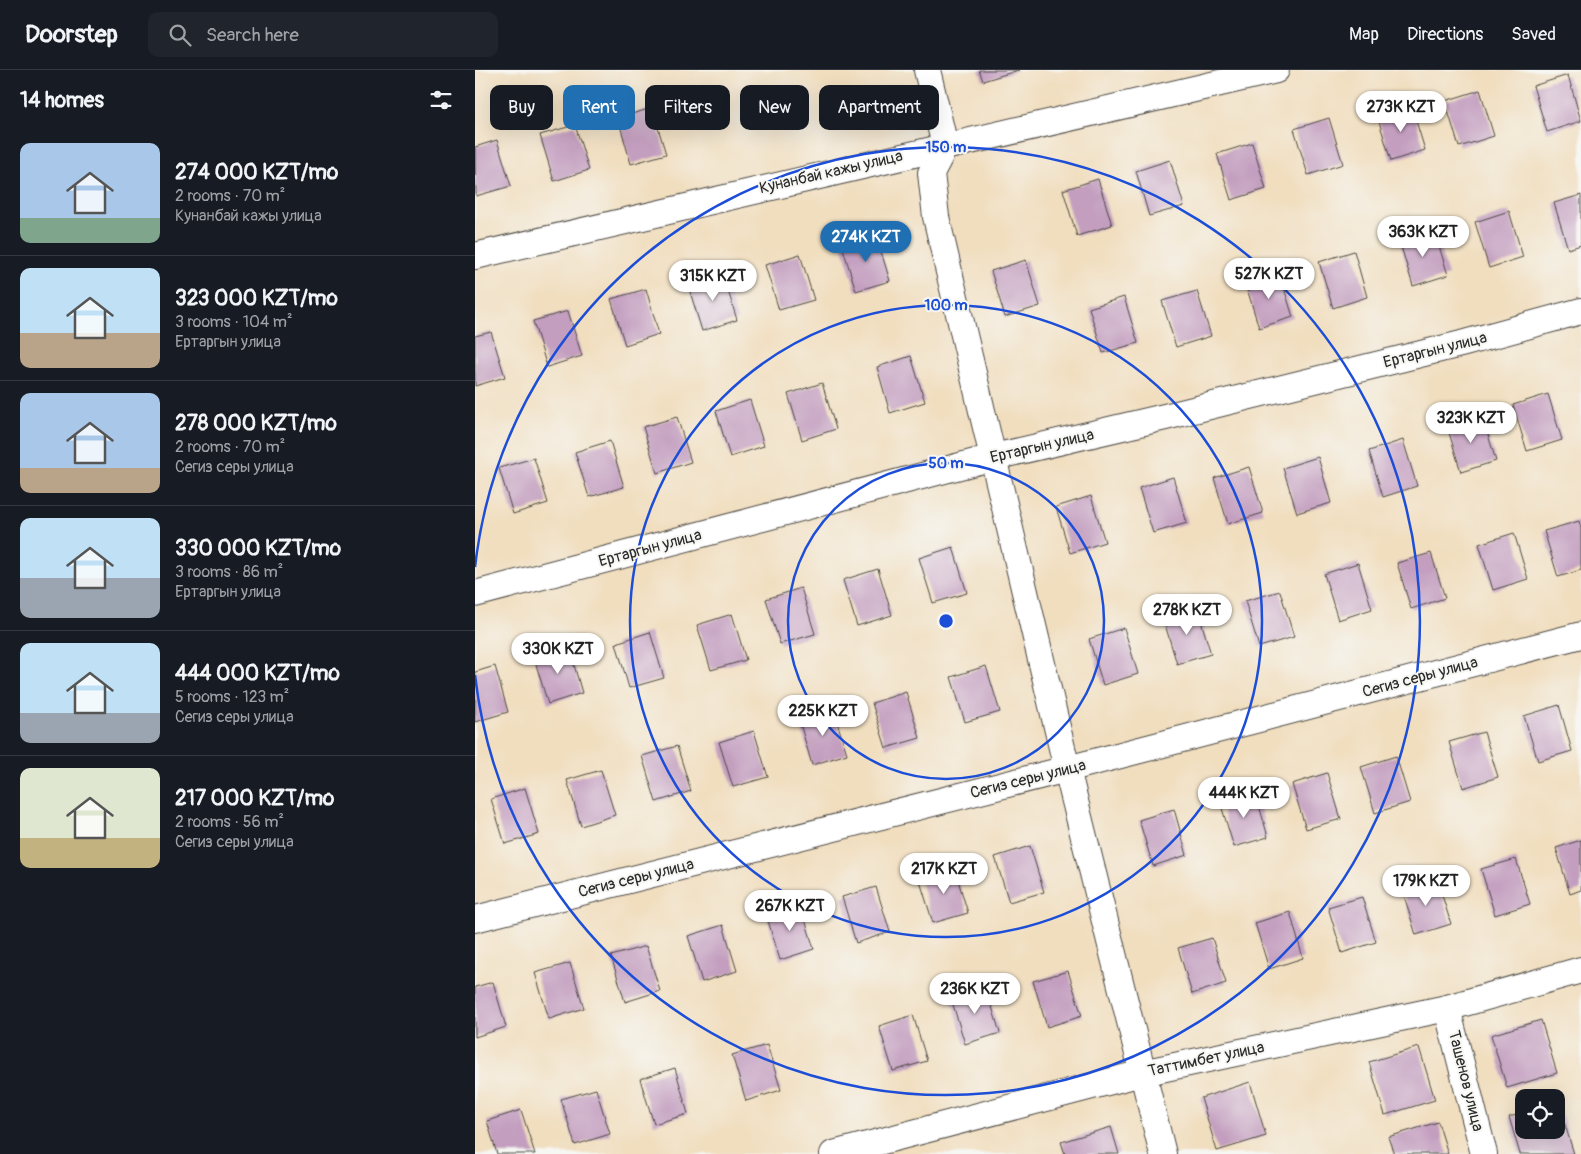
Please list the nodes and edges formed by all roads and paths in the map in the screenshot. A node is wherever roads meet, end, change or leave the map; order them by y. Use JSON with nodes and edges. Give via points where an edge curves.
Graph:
{"nodes":[{"id":1,"x":927,"y":70,"type":"edge"},
{"id":2,"x":1276,"y":70,"type":"edge"},
{"id":3,"x":945,"y":146,"type":"junction"},
{"id":4,"x":475,"y":256,"type":"edge"},
{"id":5,"x":1581,"y":310,"type":"edge"},
{"id":6,"x":994,"y":457,"type":"junction"},
{"id":7,"x":475,"y":594,"type":"edge"},
{"id":8,"x":1581,"y":635,"type":"edge"},
{"id":9,"x":1067,"y":769,"type":"junction"},
{"id":10,"x":475,"y":919,"type":"edge"},
{"id":11,"x":1581,"y":970,"type":"edge"},
{"id":12,"x":1447,"y":1008,"type":"junction"},
{"id":13,"x":1142,"y":1073,"type":"junction"},
{"id":14,"x":833,"y":1154,"type":"edge"},
{"id":15,"x":1163,"y":1154,"type":"edge"},
{"id":16,"x":1484,"y":1154,"type":"edge"}],
"edges":[{"from":1,"to":3,"type":"street"},
{"from":2,"to":3,"type":"street","name":"Кунанбай кажы улица"},
{"from":3,"to":4,"type":"street","name":"Кунанбай кажы улица"},
{"from":3,"to":6,"type":"street","via":[[931,173],[936,217]]},
{"from":5,"to":6,"type":"street","name":"Ертаргын улица","via":[[1452,346]]},
{"from":6,"to":7,"type":"street","name":"Ертаргын улица"},
{"from":6,"to":9,"type":"street"},
{"from":8,"to":9,"type":"street","name":"Сегиз серы улица"},
{"from":9,"to":10,"type":"street","name":"Сегиз серы улица"},
{"from":9,"to":13,"type":"street"},
{"from":11,"to":12,"type":"street","name":"Таттимбет улица"},
{"from":12,"to":13,"type":"street","name":"Таттимбет улица"},
{"from":12,"to":16,"type":"street","name":"Ташенов улица"},
{"from":13,"to":14,"type":"street","name":"Таттимбет улица"},
{"from":13,"to":15,"type":"street"}]}
